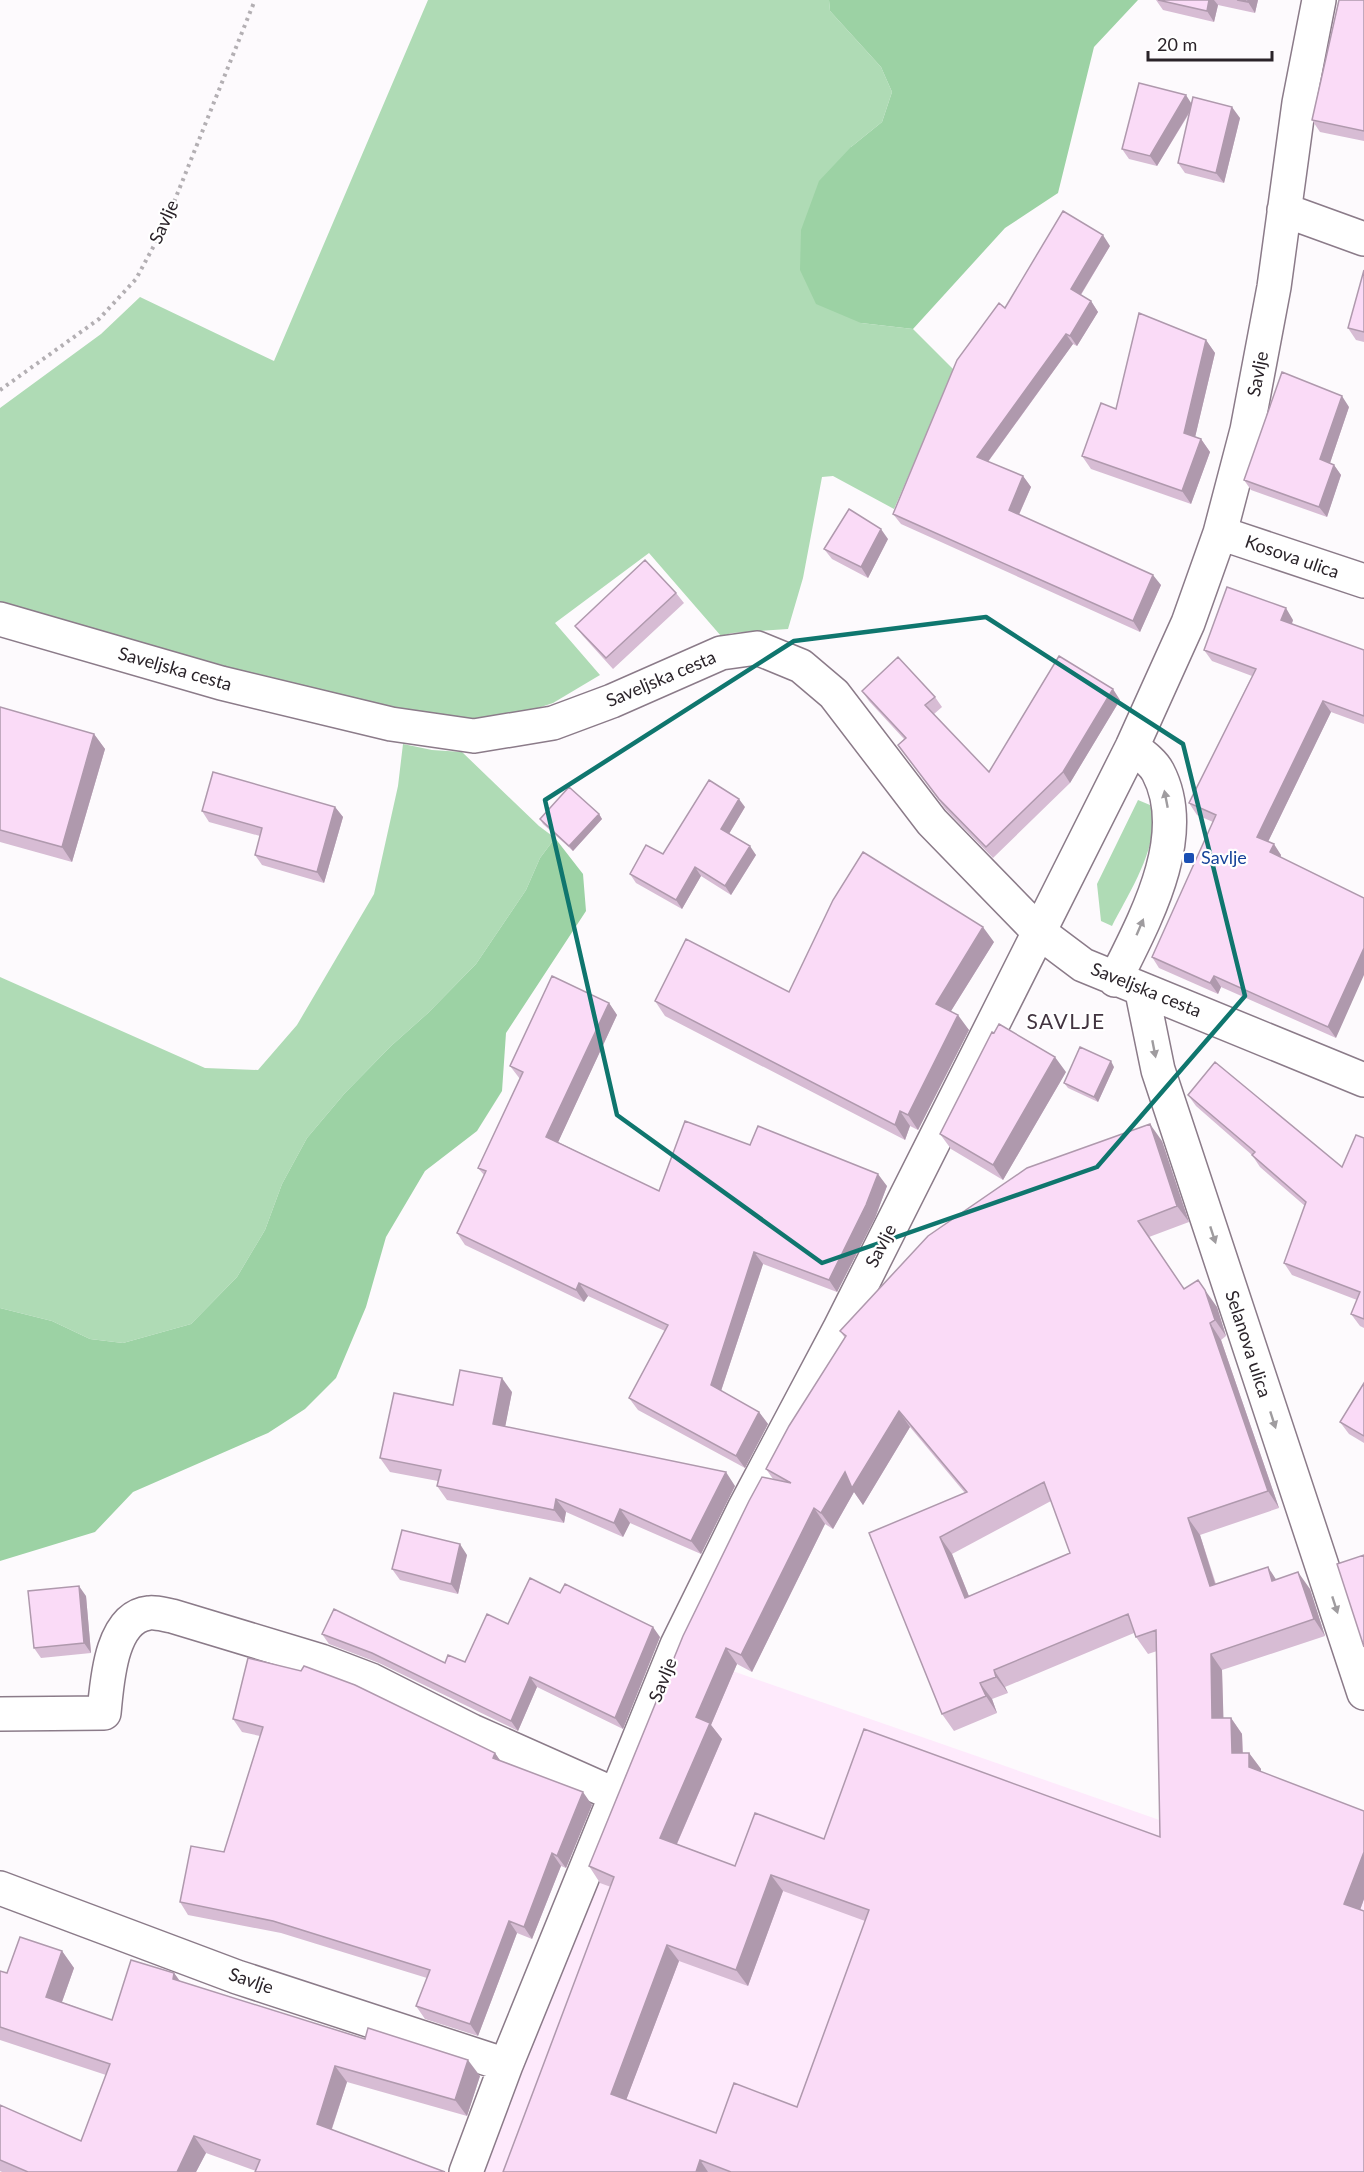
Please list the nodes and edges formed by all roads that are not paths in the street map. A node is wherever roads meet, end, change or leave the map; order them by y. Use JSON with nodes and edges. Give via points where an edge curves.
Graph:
{"nodes":[{"id":1,"x":1319,"y":0,"type":"edge"},
{"id":2,"x":1284,"y":210,"type":"junction"},
{"id":3,"x":1364,"y":238,"type":"edge"},
{"id":4,"x":1220,"y":533,"type":"junction"},
{"id":5,"x":1364,"y":581,"type":"edge"},
{"id":6,"x":0,"y":619,"type":"edge"},
{"id":7,"x":1132,"y":747,"type":"junction"},
{"id":8,"x":1039,"y":932,"type":"junction"},
{"id":9,"x":1129,"y":986,"type":"junction"},
{"id":10,"x":1364,"y":1080,"type":"edge"},
{"id":11,"x":1364,"y":1693,"type":"edge"},
{"id":12,"x":0,"y":1714,"type":"edge"},
{"id":13,"x":616,"y":1795,"type":"junction"},
{"id":14,"x":0,"y":1888,"type":"edge"},
{"id":15,"x":506,"y":2065,"type":"junction"},
{"id":16,"x":466,"y":2172,"type":"edge"}],
"edges":[{"from":1,"to":2,"type":"street","name":"Savlje","via":[[1305,65]]},
{"from":2,"to":3,"type":"street"},
{"from":2,"to":4,"type":"street","name":"Savlje","via":[[1248,430]]},
{"from":4,"to":5,"type":"street","name":"Kosova ulica"},
{"from":4,"to":7,"type":"street","name":"Savlje","via":[[1176,653]]},
{"from":6,"to":8,"type":"street","name":"Saveljska cesta","via":[[221,683],[391,724],[474,736],[553,723],[721,653],[757,648],[801,666],[834,694],[932,822]]},
{"from":7,"to":8,"type":"street","name":"Savlje"},
{"from":9,"to":7,"type":"street","one_way":true,"via":[[1161,879],[1168,835],[1168,805],[1158,772]]},
{"from":8,"to":9,"type":"street","name":"Saveljska cesta","via":[[1083,965]]},
{"from":8,"to":13,"type":"street","name":"Savlje","via":[[744,1509],[678,1646]]},
{"from":9,"to":10,"type":"street","name":"Saveljska cesta"},
{"from":9,"to":11,"type":"street","name":"Selanova ulica","one_way":true},
{"from":12,"to":13,"type":"street","via":[[104,1713],[116,1644],[128,1622],[148,1612],[341,1668]]},
{"from":13,"to":15,"type":"street","name":"Savlje"},
{"from":14,"to":15,"type":"street","name":"Savlje","via":[[237,1977]]},
{"from":15,"to":16,"type":"street","name":"Savlje"}]}
